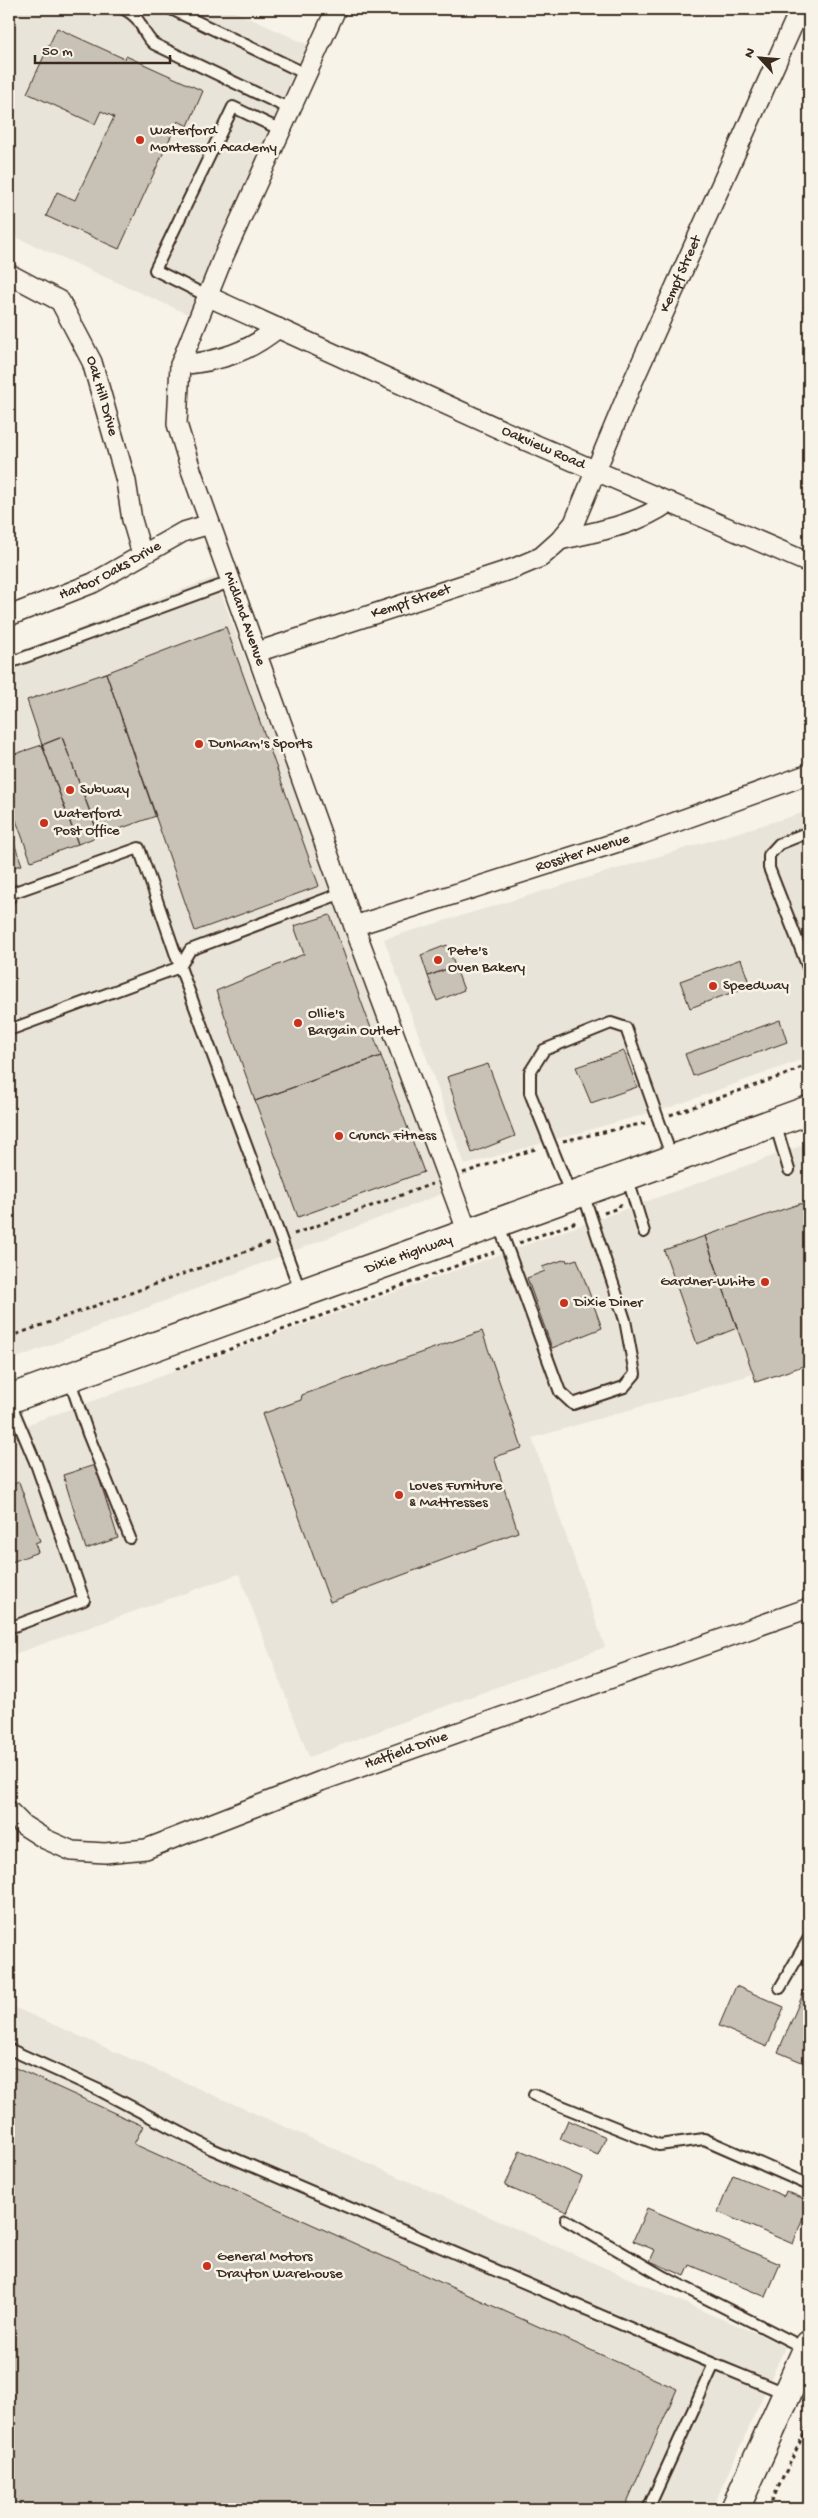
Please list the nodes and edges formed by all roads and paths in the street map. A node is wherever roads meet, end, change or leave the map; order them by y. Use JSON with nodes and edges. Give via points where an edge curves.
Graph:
{"nodes":[{"id":1,"x":124,"y":9,"type":"edge"},
{"id":2,"x":171,"y":9,"type":"edge"},
{"id":3,"x":336,"y":9,"type":"edge"},
{"id":4,"x":800,"y":9,"type":"edge"},
{"id":5,"x":306,"y":74,"type":"junction"},
{"id":6,"x":290,"y":110,"type":"junction"},
{"id":7,"x":281,"y":130,"type":"junction"},
{"id":8,"x":9,"y":274,"type":"edge"},
{"id":9,"x":207,"y":296,"type":"junction"},
{"id":10,"x":278,"y":328,"type":"junction"},
{"id":11,"x":180,"y":365,"type":"junction"},
{"id":12,"x":595,"y":470,"type":"junction"},
{"id":13,"x":669,"y":502,"type":"junction"},
{"id":14,"x":210,"y":524,"type":"junction"},
{"id":15,"x":560,"y":540,"type":"junction"},
{"id":16,"x":142,"y":554,"type":"junction"},
{"id":17,"x":809,"y":563,"type":"edge"},
{"id":18,"x":230,"y":582,"type":"junction"},
{"id":19,"x":9,"y":616,"type":"edge"},
{"id":20,"x":257,"y":652,"type":"junction"},
{"id":21,"x":9,"y":663,"type":"edge"},
{"id":22,"x":809,"y":774,"type":"edge"},
{"id":23,"x":809,"y":832,"type":"edge"},
{"id":24,"x":342,"y":893,"type":"junction"},
{"id":25,"x":9,"y":899,"type":"edge"},
{"id":26,"x":354,"y":926,"type":"junction"},
{"id":27,"x":180,"y":967,"type":"junction"},
{"id":28,"x":809,"y":970,"type":"edge"},
{"id":29,"x":9,"y":1030,"type":"edge"},
{"id":30,"x":809,"y":1063,"type":"edge"},
{"id":31,"x":809,"y":1110,"type":"edge"},
{"id":32,"x":774,"y":1122,"type":"junction"},
{"id":33,"x":659,"y":1124,"type":"junction"},
{"id":34,"x":550,"y":1144,"type":"junction"},
{"id":35,"x":672,"y":1158,"type":"junction"},
{"id":36,"x":789,"y":1170,"type":"dead end"},
{"id":37,"x":626,"y":1174,"type":"junction"},
{"id":38,"x":447,"y":1179,"type":"junction"},
{"id":39,"x":576,"y":1192,"type":"junction"},
{"id":40,"x":580,"y":1221,"type":"dead end"},
{"id":41,"x":497,"y":1222,"type":"junction"},
{"id":42,"x":644,"y":1232,"type":"dead end"},
{"id":43,"x":468,"y":1233,"type":"junction"},
{"id":44,"x":280,"y":1239,"type":"junction"},
{"id":45,"x":507,"y":1248,"type":"junction"},
{"id":46,"x":301,"y":1294,"type":"junction"},
{"id":47,"x":9,"y":1337,"type":"edge"},
{"id":48,"x":176,"y":1369,"type":"dead end"},
{"id":49,"x":68,"y":1377,"type":"junction"},
{"id":50,"x":9,"y":1399,"type":"edge"},
{"id":51,"x":130,"y":1538,"type":"dead end"},
{"id":52,"x":809,"y":1608,"type":"edge"},
{"id":53,"x":9,"y":1628,"type":"edge"},
{"id":54,"x":9,"y":1810,"type":"edge"},
{"id":55,"x":809,"y":1938,"type":"edge"},
{"id":56,"x":780,"y":1988,"type":"dead end"},
{"id":57,"x":9,"y":2049,"type":"edge"},
{"id":58,"x":534,"y":2095,"type":"dead end"},
{"id":59,"x":809,"y":2185,"type":"edge"},
{"id":60,"x":566,"y":2220,"type":"dead end"},
{"id":61,"x":808,"y":2347,"type":"edge"},
{"id":62,"x":714,"y":2364,"type":"junction"},
{"id":63,"x":787,"y":2394,"type":"junction"},
{"id":64,"x":809,"y":2423,"type":"edge"},
{"id":65,"x":648,"y":2509,"type":"edge"},
{"id":66,"x":735,"y":2509,"type":"edge"},
{"id":67,"x":768,"y":2509,"type":"edge"}],
"edges":[{"from":1,"to":6,"type":"lane","via":[[141,21],[146,37],[154,44]]},
{"from":2,"to":5,"type":"lane"},
{"from":3,"to":5,"type":"street","name":"Midland Avenue"},
{"from":4,"to":12,"type":"street","name":"Kempf Street"},
{"from":5,"to":6,"type":"street","name":"Midland Avenue"},
{"from":6,"to":7,"type":"street","name":"Midland Avenue"},
{"from":7,"to":9,"type":"street","name":"Midland Avenue"},
{"from":7,"to":9,"type":"lane","via":[[233,107],[155,270]]},
{"from":8,"to":16,"type":"street","name":"Oak Hill Drive","via":[[60,301],[92,362],[126,481]]},
{"from":9,"to":10,"type":"street","name":"Oakview Road"},
{"from":9,"to":11,"type":"street","name":"Midland Avenue"},
{"from":10,"to":11,"type":"street","via":[[257,344],[235,354]]},
{"from":10,"to":12,"type":"street","name":"Oakview Road"},
{"from":11,"to":14,"type":"street","name":"Midland Avenue","via":[[177,424]]},
{"from":12,"to":13,"type":"street","name":"Oakview Road"},
{"from":12,"to":15,"type":"street","name":"Kempf Street","via":[[574,523]]},
{"from":13,"to":15,"type":"street","name":"Kempf Street","via":[[652,514],[627,524]]},
{"from":13,"to":17,"type":"street","name":"Oakview Road"},
{"from":14,"to":16,"type":"street","name":"Harbor Oaks Drive","via":[[183,532]]},
{"from":14,"to":18,"type":"street","name":"Midland Avenue"},
{"from":15,"to":20,"type":"street","name":"Kempf Street","via":[[541,557],[515,568]]},
{"from":16,"to":19,"type":"street","name":"Harbor Oaks Drive","via":[[93,583]]},
{"from":18,"to":20,"type":"street","name":"Midland Avenue"},
{"from":18,"to":21,"type":"lane"},
{"from":20,"to":24,"type":"street","name":"Midland Avenue"},
{"from":22,"to":26,"type":"street","name":"Rossiter Avenue","via":[[637,836]]},
{"from":23,"to":28,"type":"lane","via":[[779,844],[769,855],[769,868]]},
{"from":24,"to":26,"type":"street","name":"Midland Avenue"},
{"from":24,"to":27,"type":"lane","via":[[190,950]]},
{"from":25,"to":27,"type":"lane","via":[[12,893],[139,848]]},
{"from":26,"to":38,"type":"street","name":"Midland Avenue"},
{"from":27,"to":29,"type":"lane"},
{"from":27,"to":44,"type":"lane"},
{"from":30,"to":33,"type":"path"},
{"from":31,"to":32,"type":"main road","name":"Dixie Highway"},
{"from":32,"to":35,"type":"main road","name":"Dixie Highway"},
{"from":32,"to":36,"type":"lane"},
{"from":33,"to":34,"type":"path"},
{"from":33,"to":34,"type":"lane","via":[[626,1028],[611,1023],[544,1050],[530,1072],[530,1093]]},
{"from":33,"to":35,"type":"lane"},
{"from":34,"to":38,"type":"path"},
{"from":34,"to":39,"type":"lane"},
{"from":35,"to":37,"type":"main road","name":"Dixie Highway"},
{"from":37,"to":39,"type":"main road","name":"Dixie Highway"},
{"from":37,"to":42,"type":"lane"},
{"from":38,"to":43,"type":"street","name":"Midland Avenue"},
{"from":38,"to":44,"type":"path"},
{"from":39,"to":41,"type":"main road","name":"Dixie Highway"},
{"from":39,"to":45,"type":"lane","via":[[625,1320],[636,1374],[624,1388],[573,1404],[560,1392]]},
{"from":40,"to":45,"type":"path"},
{"from":41,"to":43,"type":"main road","name":"Dixie Highway"},
{"from":41,"to":45,"type":"lane"},
{"from":43,"to":46,"type":"main road","name":"Dixie Highway"},
{"from":44,"to":46,"type":"lane"},
{"from":44,"to":47,"type":"path"},
{"from":45,"to":48,"type":"path"},
{"from":46,"to":49,"type":"main road","name":"Dixie Highway"},
{"from":49,"to":50,"type":"main road","name":"Dixie Highway"},
{"from":49,"to":51,"type":"lane"},
{"from":50,"to":53,"type":"lane","via":[[36,1464],[84,1600]]},
{"from":52,"to":54,"type":"street","name":"Hatfield Drive","via":[[322,1780],[146,1849],[105,1854],[72,1851],[45,1840],[23,1825]]},
{"from":55,"to":56,"type":"lane"},
{"from":57,"to":62,"type":"lane","via":[[99,2090],[212,2150]]},
{"from":58,"to":59,"type":"lane","via":[[659,2145],[704,2139]]},
{"from":60,"to":61,"type":"lane","via":[[664,2277]]},
{"from":61,"to":63,"type":"main road"},
{"from":62,"to":63,"type":"lane"},
{"from":62,"to":65,"type":"lane"},
{"from":63,"to":66,"type":"main road"},
{"from":64,"to":67,"type":"path"}]}
